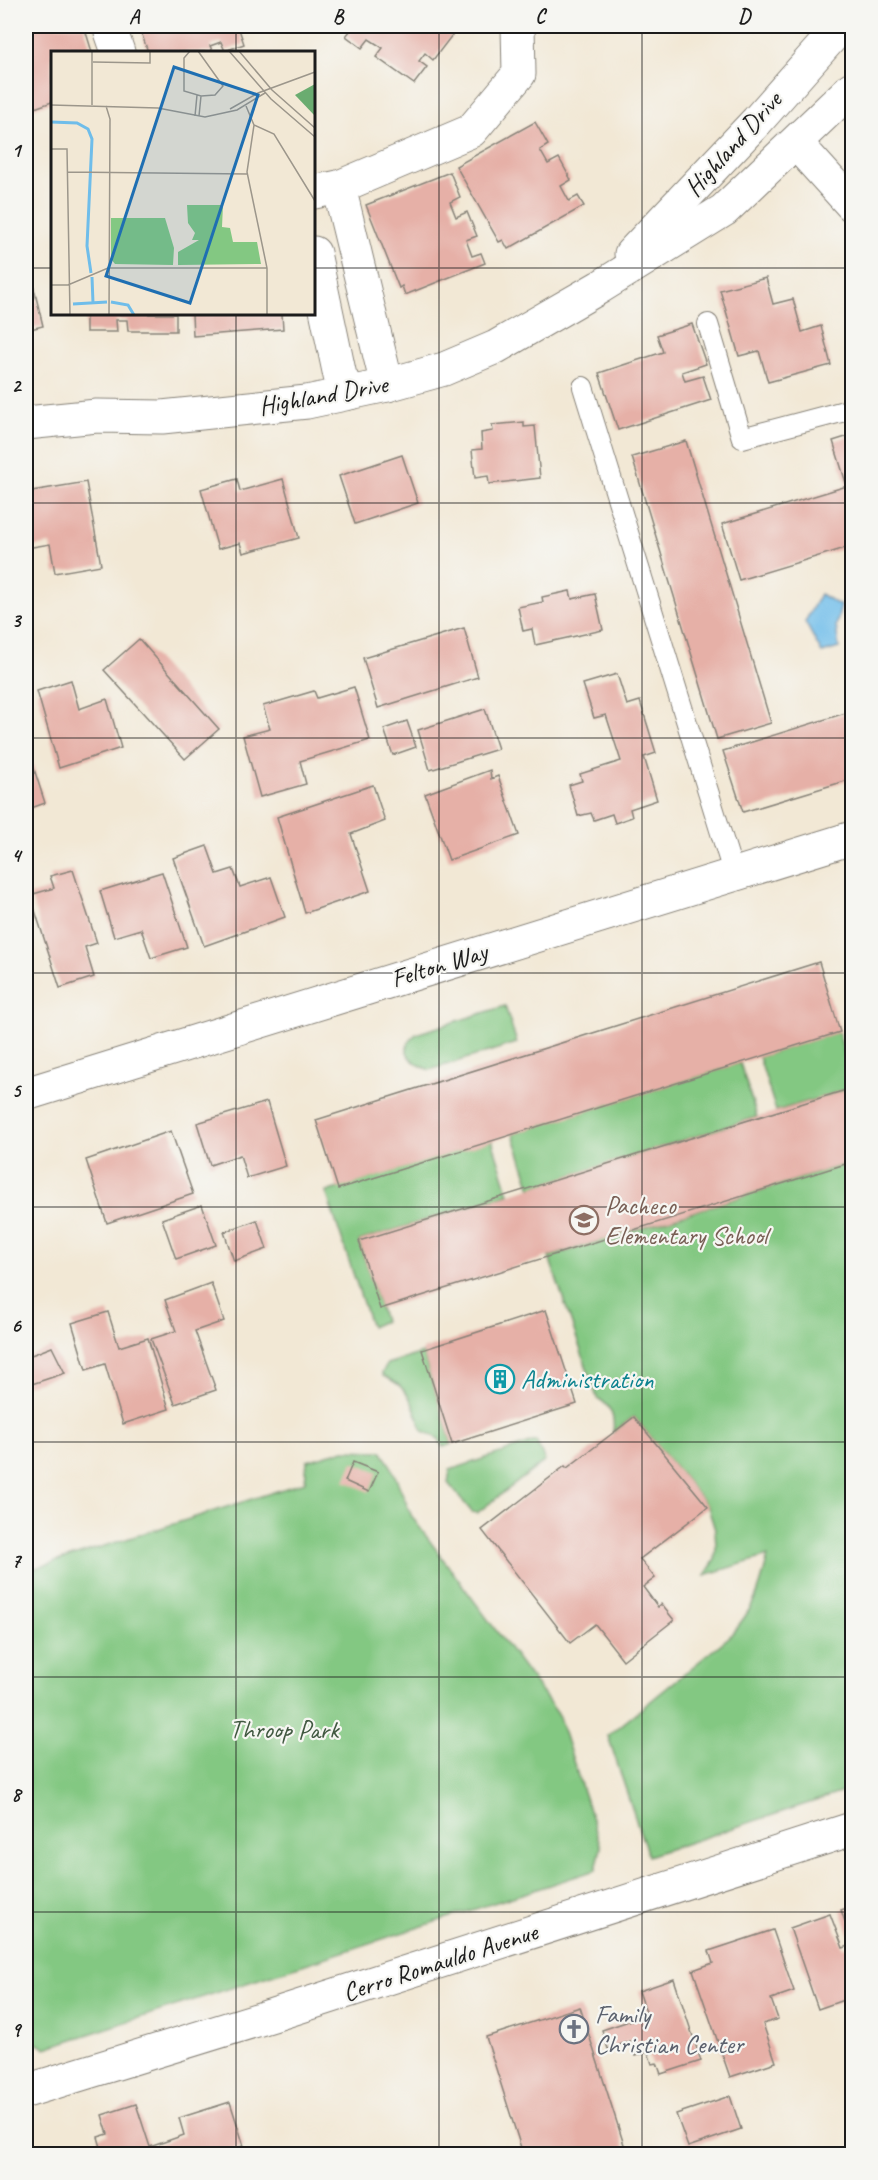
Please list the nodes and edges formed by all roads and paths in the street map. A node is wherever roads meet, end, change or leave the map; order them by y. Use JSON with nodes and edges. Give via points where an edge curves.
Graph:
{"nodes":[{"id":1,"x":109,"y":26,"type":"edge"},
{"id":2,"x":518,"y":26,"type":"edge"},
{"id":3,"x":841,"y":26,"type":"edge"},
{"id":4,"x":118,"y":51,"type":"edge"},
{"id":5,"x":852,"y":88,"type":"edge"},
{"id":6,"x":796,"y":143,"type":"junction"},
{"id":7,"x":326,"y":190,"type":"edge"},
{"id":8,"x":852,"y":205,"type":"edge"},
{"id":9,"x":315,"y":258,"type":"edge"},
{"id":10,"x":600,"y":287,"type":"junction"},
{"id":11,"x":708,"y":324,"type":"dead end"},
{"id":12,"x":387,"y":385,"type":"junction"},
{"id":13,"x":583,"y":387,"type":"dead end"},
{"id":14,"x":349,"y":393,"type":"junction"},
{"id":15,"x":852,"y":409,"type":"edge"},
{"id":16,"x":26,"y":423,"type":"edge"},
{"id":17,"x":852,"y":838,"type":"edge"},
{"id":18,"x":734,"y":875,"type":"junction"},
{"id":19,"x":26,"y":1094,"type":"edge"},
{"id":20,"x":852,"y":1829,"type":"edge"},
{"id":21,"x":26,"y":2091,"type":"edge"}],
"edges":[{"from":1,"to":4,"type":"street"},
{"from":2,"to":7,"type":"street","via":[[519,74],[471,131]]},
{"from":3,"to":10,"type":"street","name":"Highland Drive"},
{"from":5,"to":6,"type":"street","name":"Highland Drive"},
{"from":6,"to":8,"type":"street"},
{"from":6,"to":10,"type":"street","name":"Highland Drive","via":[[724,210]]},
{"from":7,"to":12,"type":"street"},
{"from":9,"to":14,"type":"street","via":[[340,376]]},
{"from":10,"to":12,"type":"street","name":"Highland Drive","via":[[496,346],[444,369]]},
{"from":11,"to":15,"type":"lane","via":[[742,438]]},
{"from":12,"to":14,"type":"street","name":"Highland Drive"},
{"from":13,"to":18,"type":"lane"},
{"from":14,"to":16,"type":"street","name":"Highland Drive","via":[[307,402],[162,417],[97,416]]},
{"from":17,"to":18,"type":"street","name":"Felton Way"},
{"from":18,"to":19,"type":"street","name":"Felton Way"},
{"from":20,"to":21,"type":"street","name":"Cerro Romauldo Avenue"}]}
